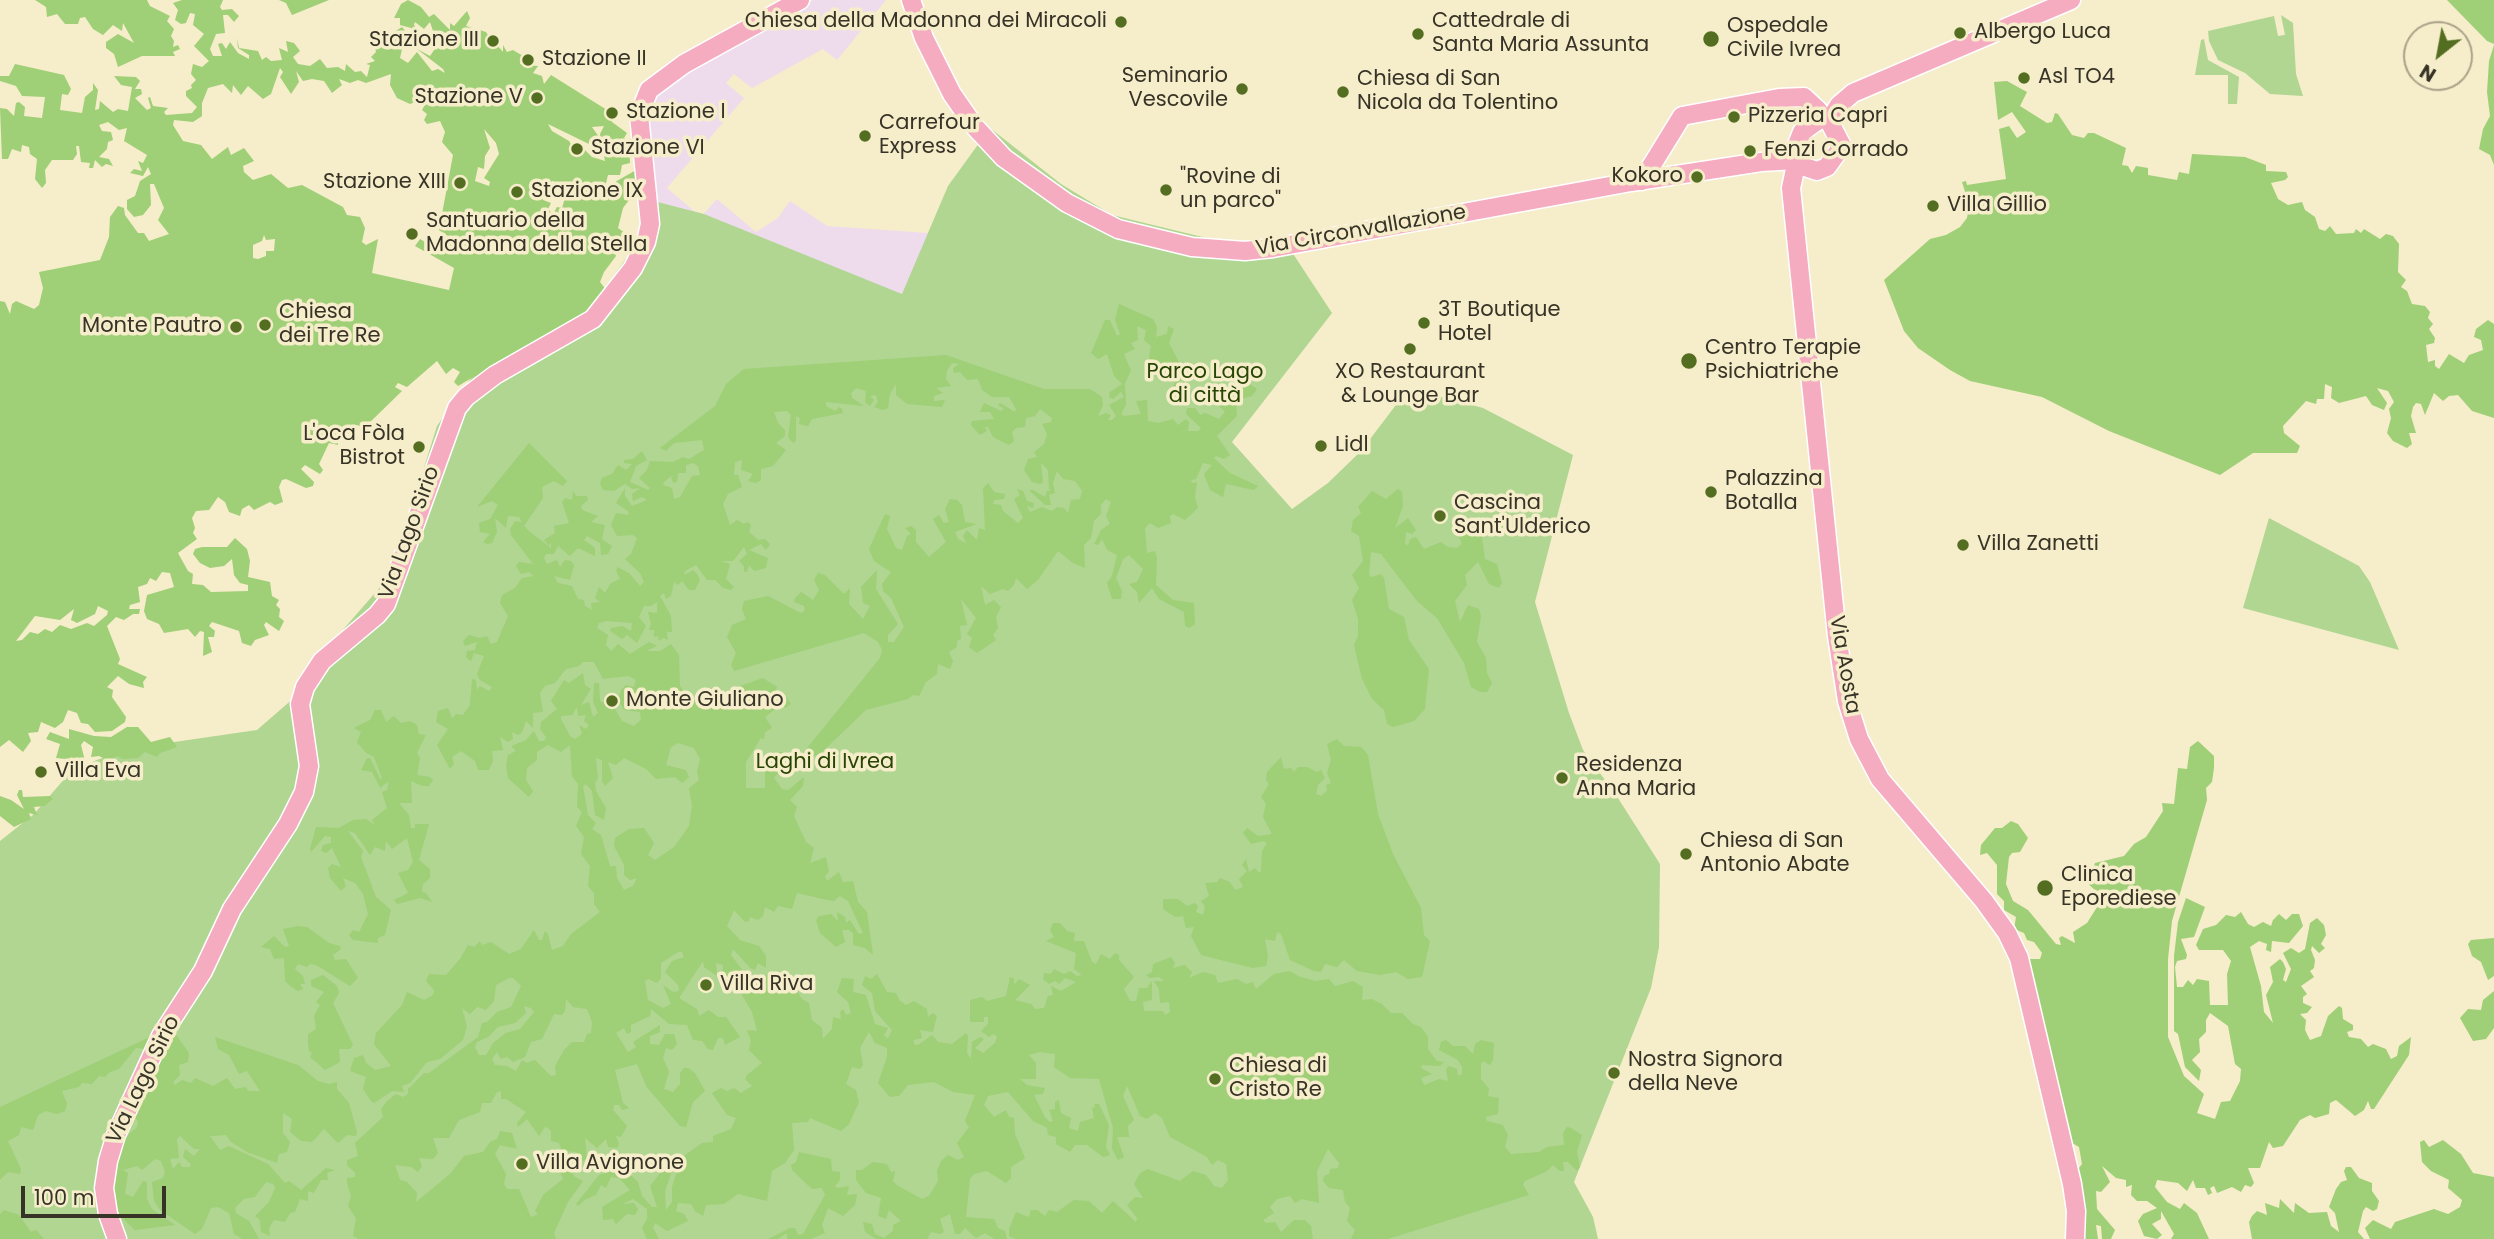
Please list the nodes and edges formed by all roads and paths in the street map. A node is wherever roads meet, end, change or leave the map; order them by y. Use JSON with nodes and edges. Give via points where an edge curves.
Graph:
{"nodes":[{"id":1,"x":800,"y":0,"type":"edge"},
{"id":2,"x":911,"y":0,"type":"edge"},
{"id":3,"x":2071,"y":0,"type":"edge"},
{"id":4,"x":1825,"y":120,"type":"junction"},
{"id":5,"x":1775,"y":162,"type":"junction"},
{"id":6,"x":1803,"y":165,"type":"junction"},
{"id":7,"x":1791,"y":180,"type":"junction"},
{"id":8,"x":1642,"y":181,"type":"junction"},
{"id":9,"x":1793,"y":200,"type":"junction"},
{"id":10,"x":117,"y":1239,"type":"edge"},
{"id":11,"x":2075,"y":1239,"type":"edge"}],
"edges":[{"from":1,"to":10,"type":"main road","name":"Via Lago Sirio","via":[[684,64],[649,90],[639,115],[650,224],[643,250],[624,282],[593,318],[495,375],[457,408],[386,604],[322,661],[305,687],[300,704],[309,766],[304,792],[161,1036],[111,1148],[104,1188]]},
{"from":2,"to":8,"type":"main road","name":"Via Circonvallazione","via":[[944,81],[993,148],[1067,203],[1143,237],[1211,249],[1263,249]]},
{"from":3,"to":4,"type":"main road","via":[[1853,93]]},
{"from":4,"to":6,"type":"main road","via":[[1809,125],[1797,139],[1794,152]]},
{"from":4,"to":6,"type":"main road","via":[[1842,146],[1827,167],[1817,172]]},
{"from":4,"to":8,"type":"main road","via":[[1804,97],[1682,116]]},
{"from":5,"to":6,"type":"main road","name":"Via Circonvallazione"},
{"from":5,"to":7,"type":"main road"},
{"from":5,"to":8,"type":"main road","name":"Via Circonvallazione"},
{"from":6,"to":7,"type":"main road","name":"Via Aosta"},
{"from":6,"to":9,"type":"main road"},
{"from":7,"to":9,"type":"main road","name":"Via Aosta"},
{"from":9,"to":11,"type":"main road","name":"Via Aosta","via":[[1847,701],[1859,739],[1880,779],[1984,901],[2019,958],[2072,1184]]}]}
